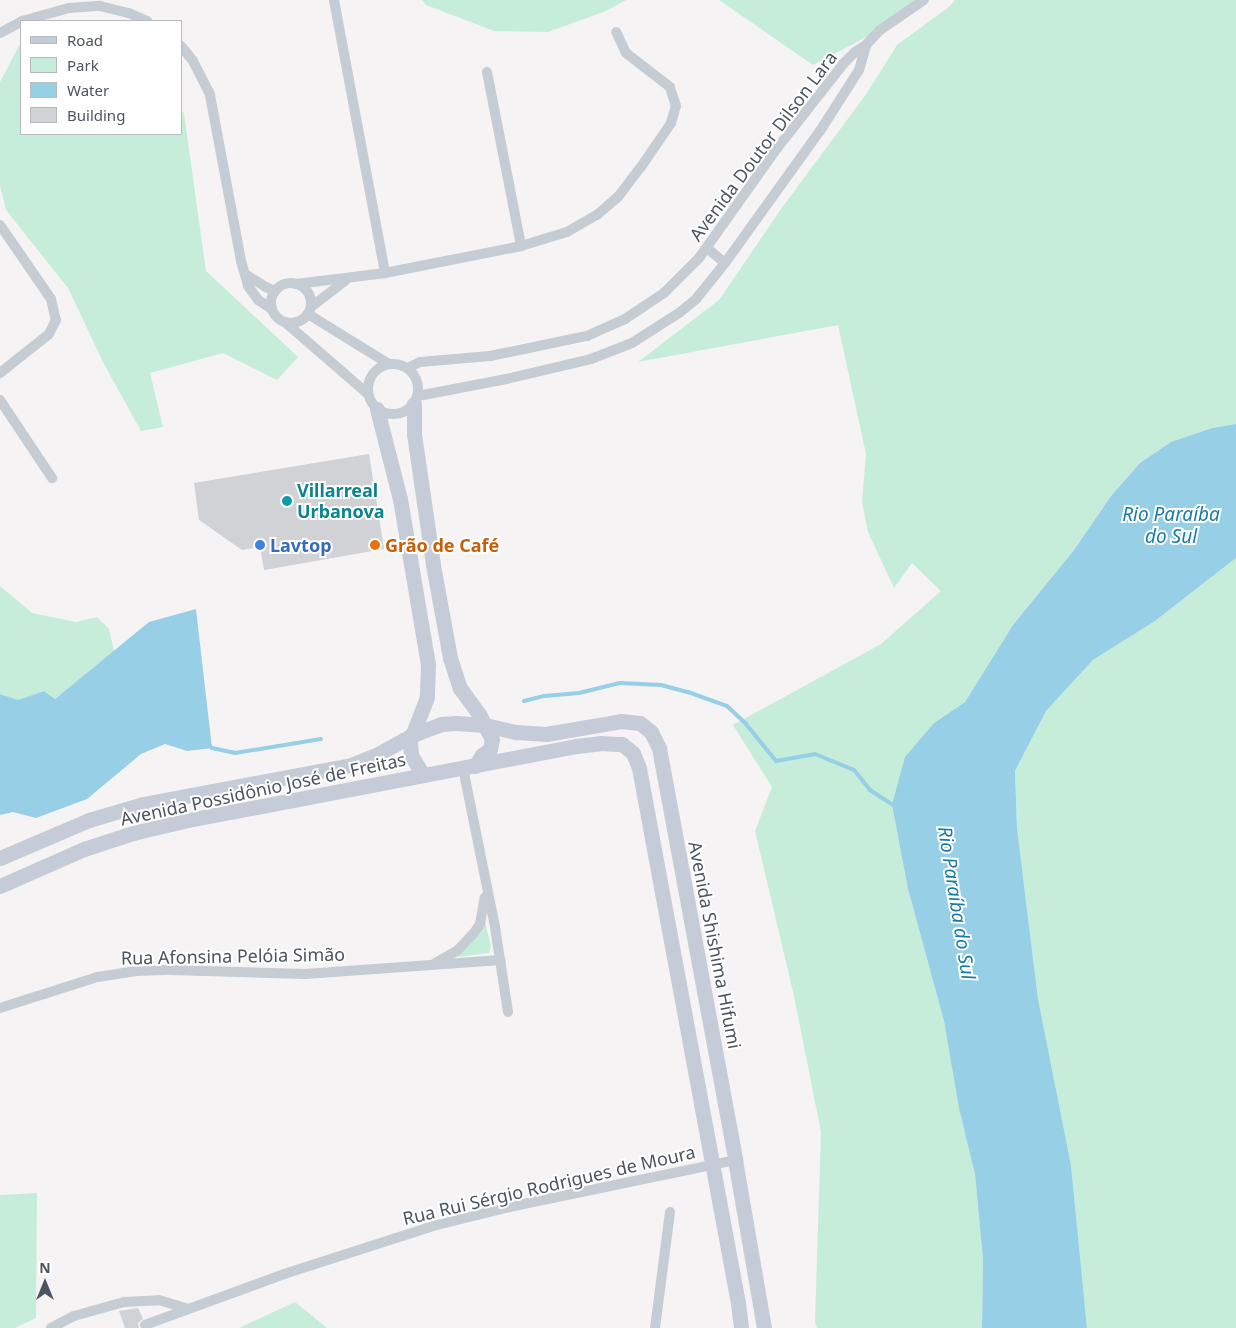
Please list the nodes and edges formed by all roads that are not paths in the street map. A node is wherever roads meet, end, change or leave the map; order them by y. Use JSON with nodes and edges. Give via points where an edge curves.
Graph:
{"nodes":[{"id":1,"x":334,"y":0,"type":"edge"},
{"id":2,"x":924,"y":0,"type":"edge"},
{"id":3,"x":26,"y":20,"type":"edge"},
{"id":4,"x":145,"y":20,"type":"edge"},
{"id":5,"x":20,"y":22,"type":"edge"},
{"id":6,"x":616,"y":32,"type":"dead end"},
{"id":7,"x":0,"y":33,"type":"edge"},
{"id":8,"x":866,"y":46,"type":"junction"},
{"id":9,"x":182,"y":47,"type":"edge"},
{"id":10,"x":487,"y":72,"type":"dead end"},
{"id":11,"x":0,"y":225,"type":"edge"},
{"id":12,"x":521,"y":246,"type":"junction"},
{"id":13,"x":707,"y":248,"type":"junction"},
{"id":14,"x":725,"y":263,"type":"junction"},
{"id":15,"x":245,"y":274,"type":"junction"},
{"id":16,"x":385,"y":274,"type":"junction"},
{"id":17,"x":347,"y":280,"type":"junction"},
{"id":18,"x":296,"y":284,"type":"junction"},
{"id":19,"x":276,"y":291,"type":"junction"},
{"id":20,"x":272,"y":309,"type":"junction"},
{"id":21,"x":310,"y":311,"type":"junction"},
{"id":22,"x":286,"y":323,"type":"junction"},
{"id":23,"x":389,"y":364,"type":"junction"},
{"id":24,"x":408,"y":368,"type":"junction"},
{"id":25,"x":0,"y":373,"type":"edge"},
{"id":26,"x":368,"y":394,"type":"junction"},
{"id":27,"x":0,"y":400,"type":"edge"},
{"id":28,"x":416,"y":400,"type":"junction"},
{"id":29,"x":377,"y":409,"type":"junction"},
{"id":30,"x":52,"y":478,"type":"dead end"},
{"id":31,"x":489,"y":725,"type":"junction"},
{"id":32,"x":405,"y":739,"type":"junction"},
{"id":33,"x":469,"y":767,"type":"junction"},
{"id":34,"x":423,"y":775,"type":"junction"},
{"id":35,"x":0,"y":858,"type":"edge"},
{"id":36,"x":0,"y":886,"type":"edge"},
{"id":37,"x":486,"y":891,"type":"junction"},
{"id":38,"x":500,"y":960,"type":"junction"},
{"id":39,"x":434,"y":964,"type":"junction"},
{"id":40,"x":0,"y":1008,"type":"edge"},
{"id":41,"x":508,"y":1012,"type":"dead end"},
{"id":42,"x":735,"y":1160,"type":"junction"},
{"id":43,"x":713,"y":1164,"type":"junction"},
{"id":44,"x":670,"y":1212,"type":"dead end"},
{"id":45,"x":188,"y":1309,"type":"junction"},
{"id":46,"x":145,"y":1325,"type":"dead end"},
{"id":47,"x":51,"y":1328,"type":"edge"},
{"id":48,"x":655,"y":1328,"type":"edge"},
{"id":49,"x":741,"y":1328,"type":"edge"},
{"id":50,"x":764,"y":1328,"type":"edge"}],
"edges":[{"from":1,"to":16,"type":"street"},
{"from":2,"to":8,"type":"street","via":[[880,30]]},
{"from":3,"to":4,"type":"street","via":[[69,8],[100,6]]},
{"from":5,"to":7,"type":"street"},
{"from":6,"to":12,"type":"street","via":[[626,53],[670,87],[675,101],[674,118],[618,196],[597,215],[567,232]]},
{"from":8,"to":13,"type":"street","name":"Avenida Doutor Dilson Lara","via":[[855,52],[832,76]]},
{"from":8,"to":14,"type":"street","name":"Avenida Doutor Dilson Lara","via":[[859,70],[842,100]]},
{"from":9,"to":15,"type":"street","via":[[193,61],[210,95]]},
{"from":10,"to":12,"type":"street"},
{"from":11,"to":25,"type":"street","via":[[51,299],[56,320],[53,330],[43,340]]},
{"from":12,"to":16,"type":"street"},
{"from":13,"to":14,"type":"street"},
{"from":13,"to":24,"type":"street","name":"Avenida Doutor Dilson Lara","via":[[664,293],[625,319],[601,330],[532,348],[465,360],[420,362]]},
{"from":14,"to":28,"type":"street","name":"Avenida Doutor Dilson Lara","via":[[696,299],[632,344],[570,364]]},
{"from":15,"to":19,"type":"street"},
{"from":15,"to":20,"type":"street","via":[[254,296]]},
{"from":16,"to":17,"type":"street"},
{"from":17,"to":18,"type":"street"},
{"from":17,"to":21,"type":"street"},
{"from":18,"to":19,"type":"street","via":[[282,285]]},
{"from":18,"to":21,"type":"street","via":[[307,291]]},
{"from":19,"to":20,"type":"street","via":[[271,298]]},
{"from":20,"to":22,"type":"street","via":[[279,320]]},
{"from":21,"to":22,"type":"street","via":[[298,322]]},
{"from":21,"to":23,"type":"street"},
{"from":22,"to":26,"type":"street"},
{"from":23,"to":24,"type":"street"},
{"from":23,"to":26,"type":"street","via":[[382,366],[370,378]]},
{"from":24,"to":28,"type":"street","via":[[417,380]]},
{"from":26,"to":29,"type":"street"},
{"from":27,"to":30,"type":"street"},
{"from":28,"to":29,"type":"street","via":[[409,409],[397,414]]},
{"from":28,"to":31,"type":"street","via":[[414,434],[450,658],[460,688]]},
{"from":29,"to":32,"type":"street","via":[[400,499],[428,664],[427,697]]},
{"from":31,"to":32,"type":"street","name":"Avenida Shishima Hifumi","via":[[440,724]]},
{"from":31,"to":33,"type":"street","via":[[492,743]]},
{"from":31,"to":42,"type":"street","name":"Avenida Shishima Hifumi","via":[[516,732],[546,734],[628,720],[640,723],[654,736]]},
{"from":32,"to":34,"type":"street"},
{"from":32,"to":35,"type":"street","name":"Avenida Possidônio José de Freitas","via":[[352,765],[152,802],[115,812],[42,838]]},
{"from":33,"to":34,"type":"street","name":"Avenida Possidônio José de Freitas"},
{"from":33,"to":37,"type":"street"},
{"from":33,"to":43,"type":"street","via":[[600,743],[622,744],[635,756]]},
{"from":34,"to":36,"type":"street","name":"Avenida Possidônio José de Freitas","via":[[133,833],[84,849]]},
{"from":37,"to":38,"type":"street"},
{"from":37,"to":39,"type":"street","via":[[480,924],[474,933],[458,950]]},
{"from":38,"to":39,"type":"street","name":"Rua Afonsina Pelóia Simão"},
{"from":38,"to":41,"type":"street"},
{"from":39,"to":40,"type":"street","name":"Rua Afonsina Pelóia Simão","via":[[305,974],[135,971],[98,977]]},
{"from":42,"to":43,"type":"street","name":"Rua Rui Sérgio Rodrigues de Moura"},
{"from":42,"to":50,"type":"street","name":"Avenida Shishima Hifumi"},
{"from":43,"to":45,"type":"street","name":"Rua Rui Sérgio Rodrigues de Moura","via":[[437,1225]]},
{"from":43,"to":49,"type":"street"},
{"from":44,"to":48,"type":"street"},
{"from":45,"to":46,"type":"street","name":"Rua Rui Sérgio Rodrigues de Moura"},
{"from":45,"to":47,"type":"street","via":[[159,1300],[124,1302],[74,1316]]}]}
